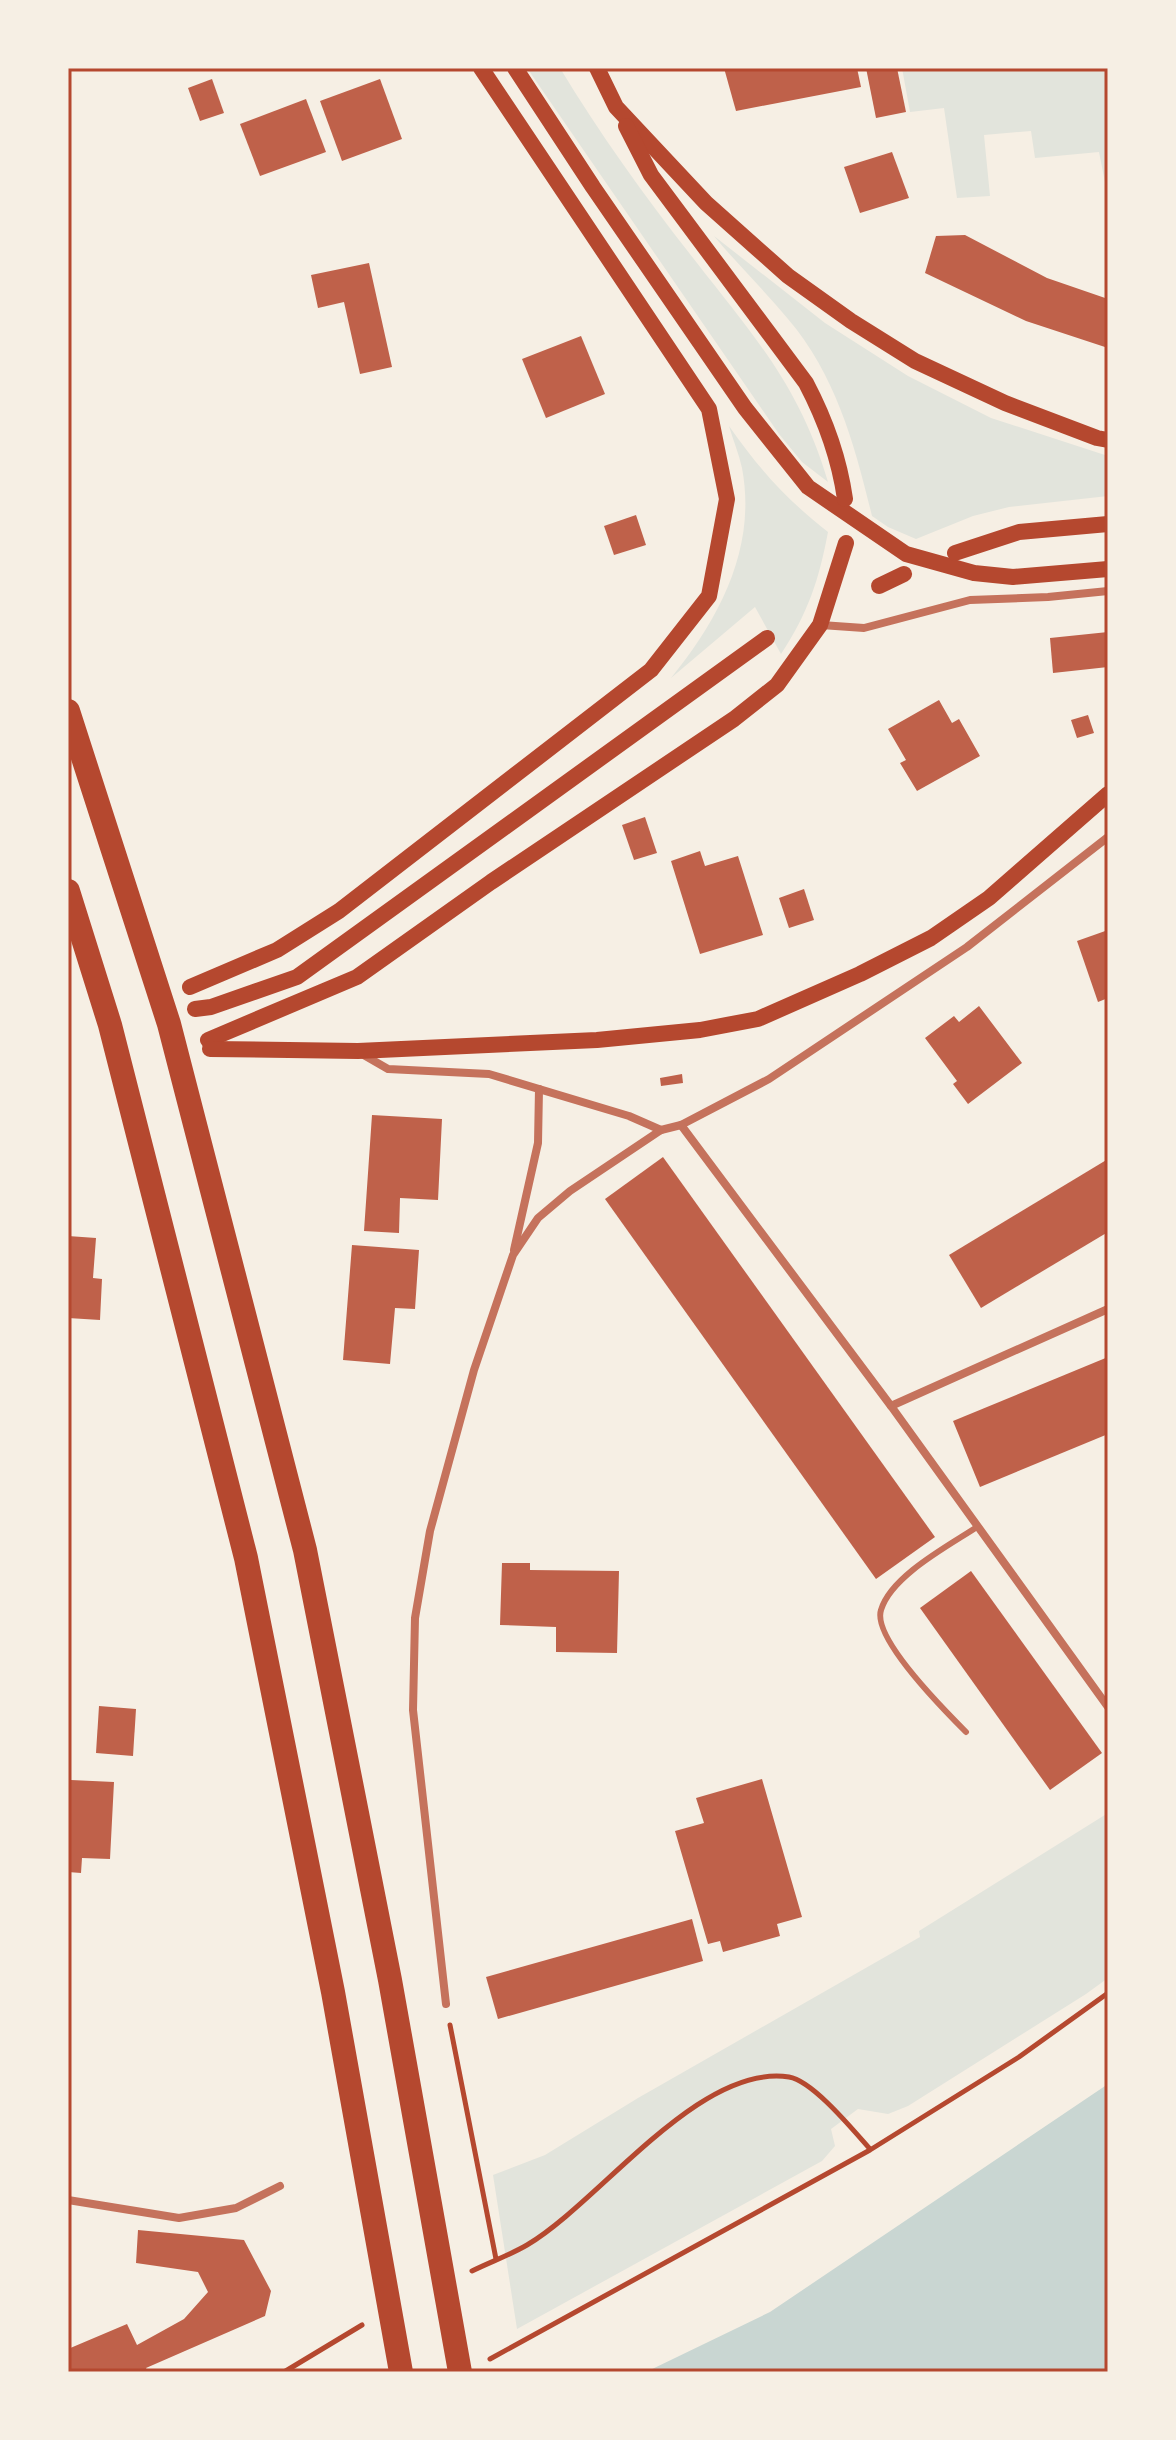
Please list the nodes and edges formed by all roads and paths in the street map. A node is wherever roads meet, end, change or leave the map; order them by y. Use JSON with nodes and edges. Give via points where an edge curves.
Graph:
{"nodes":[{"id":1,"x":481,"y":68,"type":"edge"},
{"id":2,"x":515,"y":68,"type":"edge"},
{"id":3,"x":597,"y":68,"type":"edge"},
{"id":4,"x":616,"y":107,"type":"junction"},
{"id":5,"x":1108,"y":440,"type":"edge"},
{"id":6,"x":845,"y":499,"type":"dead end"},
{"id":7,"x":1108,"y":524,"type":"edge"},
{"id":8,"x":846,"y":543,"type":"dead end"},
{"id":9,"x":955,"y":553,"type":"dead end"},
{"id":10,"x":1108,"y":569,"type":"edge"},
{"id":11,"x":904,"y":574,"type":"dead end"},
{"id":12,"x":879,"y":586,"type":"dead end"},
{"id":13,"x":1108,"y":591,"type":"edge"},
{"id":14,"x":820,"y":625,"type":"junction"},
{"id":15,"x":767,"y":638,"type":"dead end"},
{"id":16,"x":68,"y":711,"type":"edge"},
{"id":17,"x":1108,"y":794,"type":"edge"},
{"id":18,"x":1108,"y":837,"type":"edge"},
{"id":19,"x":1108,"y":847,"type":"edge"},
{"id":20,"x":1096,"y":848,"type":"junction"},
{"id":21,"x":68,"y":891,"type":"edge"},
{"id":22,"x":190,"y":987,"type":"dead end"},
{"id":23,"x":195,"y":1009,"type":"dead end"},
{"id":24,"x":358,"y":1051,"type":"junction"},
{"id":25,"x":539,"y":1089,"type":"junction"},
{"id":26,"x":681,"y":1125,"type":"junction"},
{"id":27,"x":661,"y":1130,"type":"junction"},
{"id":28,"x":513,"y":1255,"type":"junction"},
{"id":29,"x":1108,"y":1309,"type":"edge"},
{"id":30,"x":891,"y":1406,"type":"junction"},
{"id":31,"x":977,"y":1527,"type":"junction"},
{"id":32,"x":1108,"y":1707,"type":"edge"},
{"id":33,"x":966,"y":1732,"type":"dead end"},
{"id":34,"x":1108,"y":1993,"type":"edge"},
{"id":35,"x":446,"y":2004,"type":"joint"},
{"id":36,"x":870,"y":2150,"type":"junction"},
{"id":37,"x":280,"y":2186,"type":"dead end"},
{"id":38,"x":68,"y":2200,"type":"edge"},
{"id":39,"x":496,"y":2259,"type":"junction"},
{"id":40,"x":469,"y":2273,"type":"dead end"},
{"id":41,"x":373,"y":2320,"type":"dead end"},
{"id":42,"x":470,"y":2368,"type":"edge"},
{"id":43,"x":284,"y":2372,"type":"edge"},
{"id":44,"x":401,"y":2372,"type":"edge"}],
"edges":[{"from":1,"to":22,"type":"main road","via":[[709,409],[727,499],[709,596],[651,670],[339,911],[277,950]]},
{"from":2,"to":10,"type":"main road","via":[[745,408],[808,487],[906,554],[974,573],[1013,577]]},
{"from":3,"to":4,"type":"main road"},
{"from":4,"to":5,"type":"main road","via":[[706,203],[788,276],[851,321],[915,361],[992,397]]},
{"from":4,"to":6,"type":"main road","via":[[651,175],[806,383],[824,417]]},
{"from":7,"to":9,"type":"main road","via":[[1019,532]]},
{"from":8,"to":14,"type":"main road"},
{"from":11,"to":12,"type":"main road"},
{"from":13,"to":14,"type":"street","via":[[970,600],[864,628]]},
{"from":14,"to":24,"type":"main road","via":[[777,685],[734,719],[357,977],[209,1044]]},
{"from":15,"to":23,"type":"main road","via":[[297,977]]},
{"from":16,"to":42,"type":"highway","via":[[169,1024],[305,1550]]},
{"from":17,"to":24,"type":"main road","via":[[989,898],[931,938],[758,1019],[597,1040]]},
{"from":18,"to":20,"type":"street"},
{"from":19,"to":20,"type":"street"},
{"from":20,"to":26,"type":"street","via":[[967,947],[769,1079]]},
{"from":21,"to":44,"type":"highway","via":[[110,1025],[246,1558],[333,1992]]},
{"from":24,"to":25,"type":"street","via":[[388,1069],[489,1074]]},
{"from":25,"to":27,"type":"street"},
{"from":25,"to":28,"type":"street","via":[[538,1143]]},
{"from":26,"to":27,"type":"street"},
{"from":26,"to":30,"type":"street"},
{"from":27,"to":28,"type":"street","via":[[538,1218]]},
{"from":28,"to":35,"type":"street","via":[[474,1370],[430,1531],[415,1618],[413,1710]]},
{"from":29,"to":30,"type":"street"},
{"from":30,"to":31,"type":"street"},
{"from":31,"to":32,"type":"street"},
{"from":31,"to":33,"type":"lane","via":[[905,1577],[879,1613],[881,1627],[921,1687]]},
{"from":34,"to":36,"type":"path","via":[[1019,2057]]},
{"from":35,"to":39,"type":"path"},
{"from":36,"to":39,"type":"path","via":[[804,2085],[792,2077],[761,2076],[713,2095],[658,2133],[601,2188],[528,2244]]},
{"from":36,"to":42,"type":"path"},
{"from":37,"to":38,"type":"street","via":[[236,2208],[179,2218]]},
{"from":39,"to":40,"type":"path"},
{"from":41,"to":43,"type":"path"}]}
